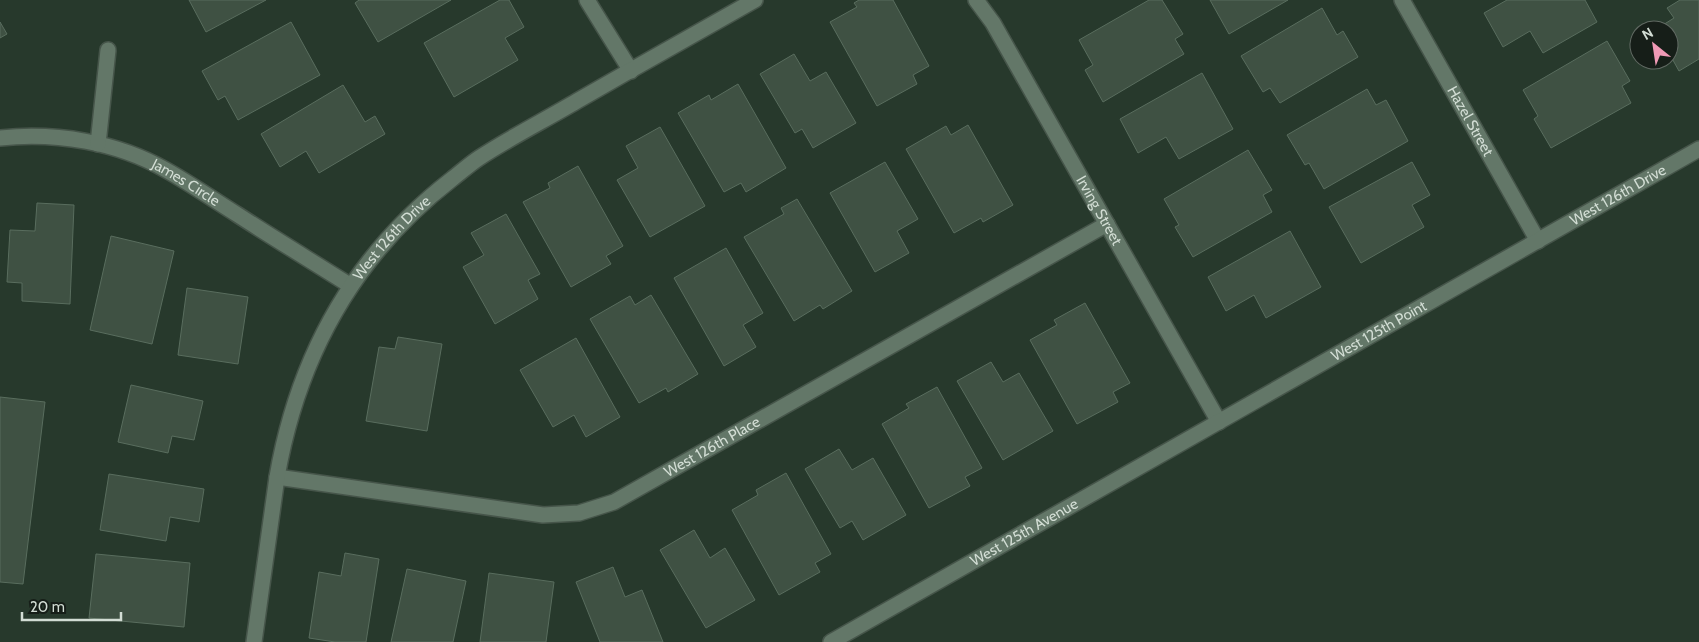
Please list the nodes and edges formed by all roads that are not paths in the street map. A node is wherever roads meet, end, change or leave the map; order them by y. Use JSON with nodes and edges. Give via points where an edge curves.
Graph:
{"nodes":[{"id":1,"x":587,"y":0,"type":"edge"},
{"id":2,"x":754,"y":0,"type":"edge"},
{"id":3,"x":976,"y":0,"type":"edge"},
{"id":4,"x":1402,"y":0,"type":"edge"},
{"id":5,"x":108,"y":50,"type":"dead end"},
{"id":6,"x":631,"y":70,"type":"junction"},
{"id":7,"x":0,"y":138,"type":"edge"},
{"id":8,"x":98,"y":144,"type":"junction"},
{"id":9,"x":1699,"y":149,"type":"edge"},
{"id":10,"x":1108,"y":224,"type":"junction"},
{"id":11,"x":1538,"y":241,"type":"junction"},
{"id":12,"x":351,"y":286,"type":"junction"},
{"id":13,"x":1219,"y":422,"type":"junction"},
{"id":14,"x":277,"y":477,"type":"junction"},
{"id":15,"x":254,"y":642,"type":"edge"},
{"id":16,"x":830,"y":642,"type":"edge"}],
"edges":[{"from":1,"to":6,"type":"street"},
{"from":2,"to":6,"type":"street","name":"West 126th Drive"},
{"from":3,"to":10,"type":"street","name":"Irving Street","via":[[993,23]]},
{"from":4,"to":11,"type":"street","name":"Hazel Street"},
{"from":5,"to":8,"type":"street"},
{"from":6,"to":12,"type":"street","name":"West 126th Drive","via":[[479,158],[428,198],[382,244]]},
{"from":7,"to":8,"type":"street","name":"James Circle","via":[[68,138]]},
{"from":8,"to":12,"type":"street","name":"James Circle","via":[[165,169]]},
{"from":9,"to":11,"type":"street","name":"West 126th Drive"},
{"from":10,"to":13,"type":"street","name":"Irving Street"},
{"from":10,"to":14,"type":"street","name":"West 126th Place","via":[[614,502],[588,510],[543,515]]},
{"from":11,"to":13,"type":"street","name":"West 125th Point"},
{"from":12,"to":14,"type":"street","name":"West 126th Drive","via":[[320,338],[296,398]]},
{"from":13,"to":16,"type":"street","name":"West 125th Avenue"},
{"from":14,"to":15,"type":"street","name":"West 126th Drive"}]}
